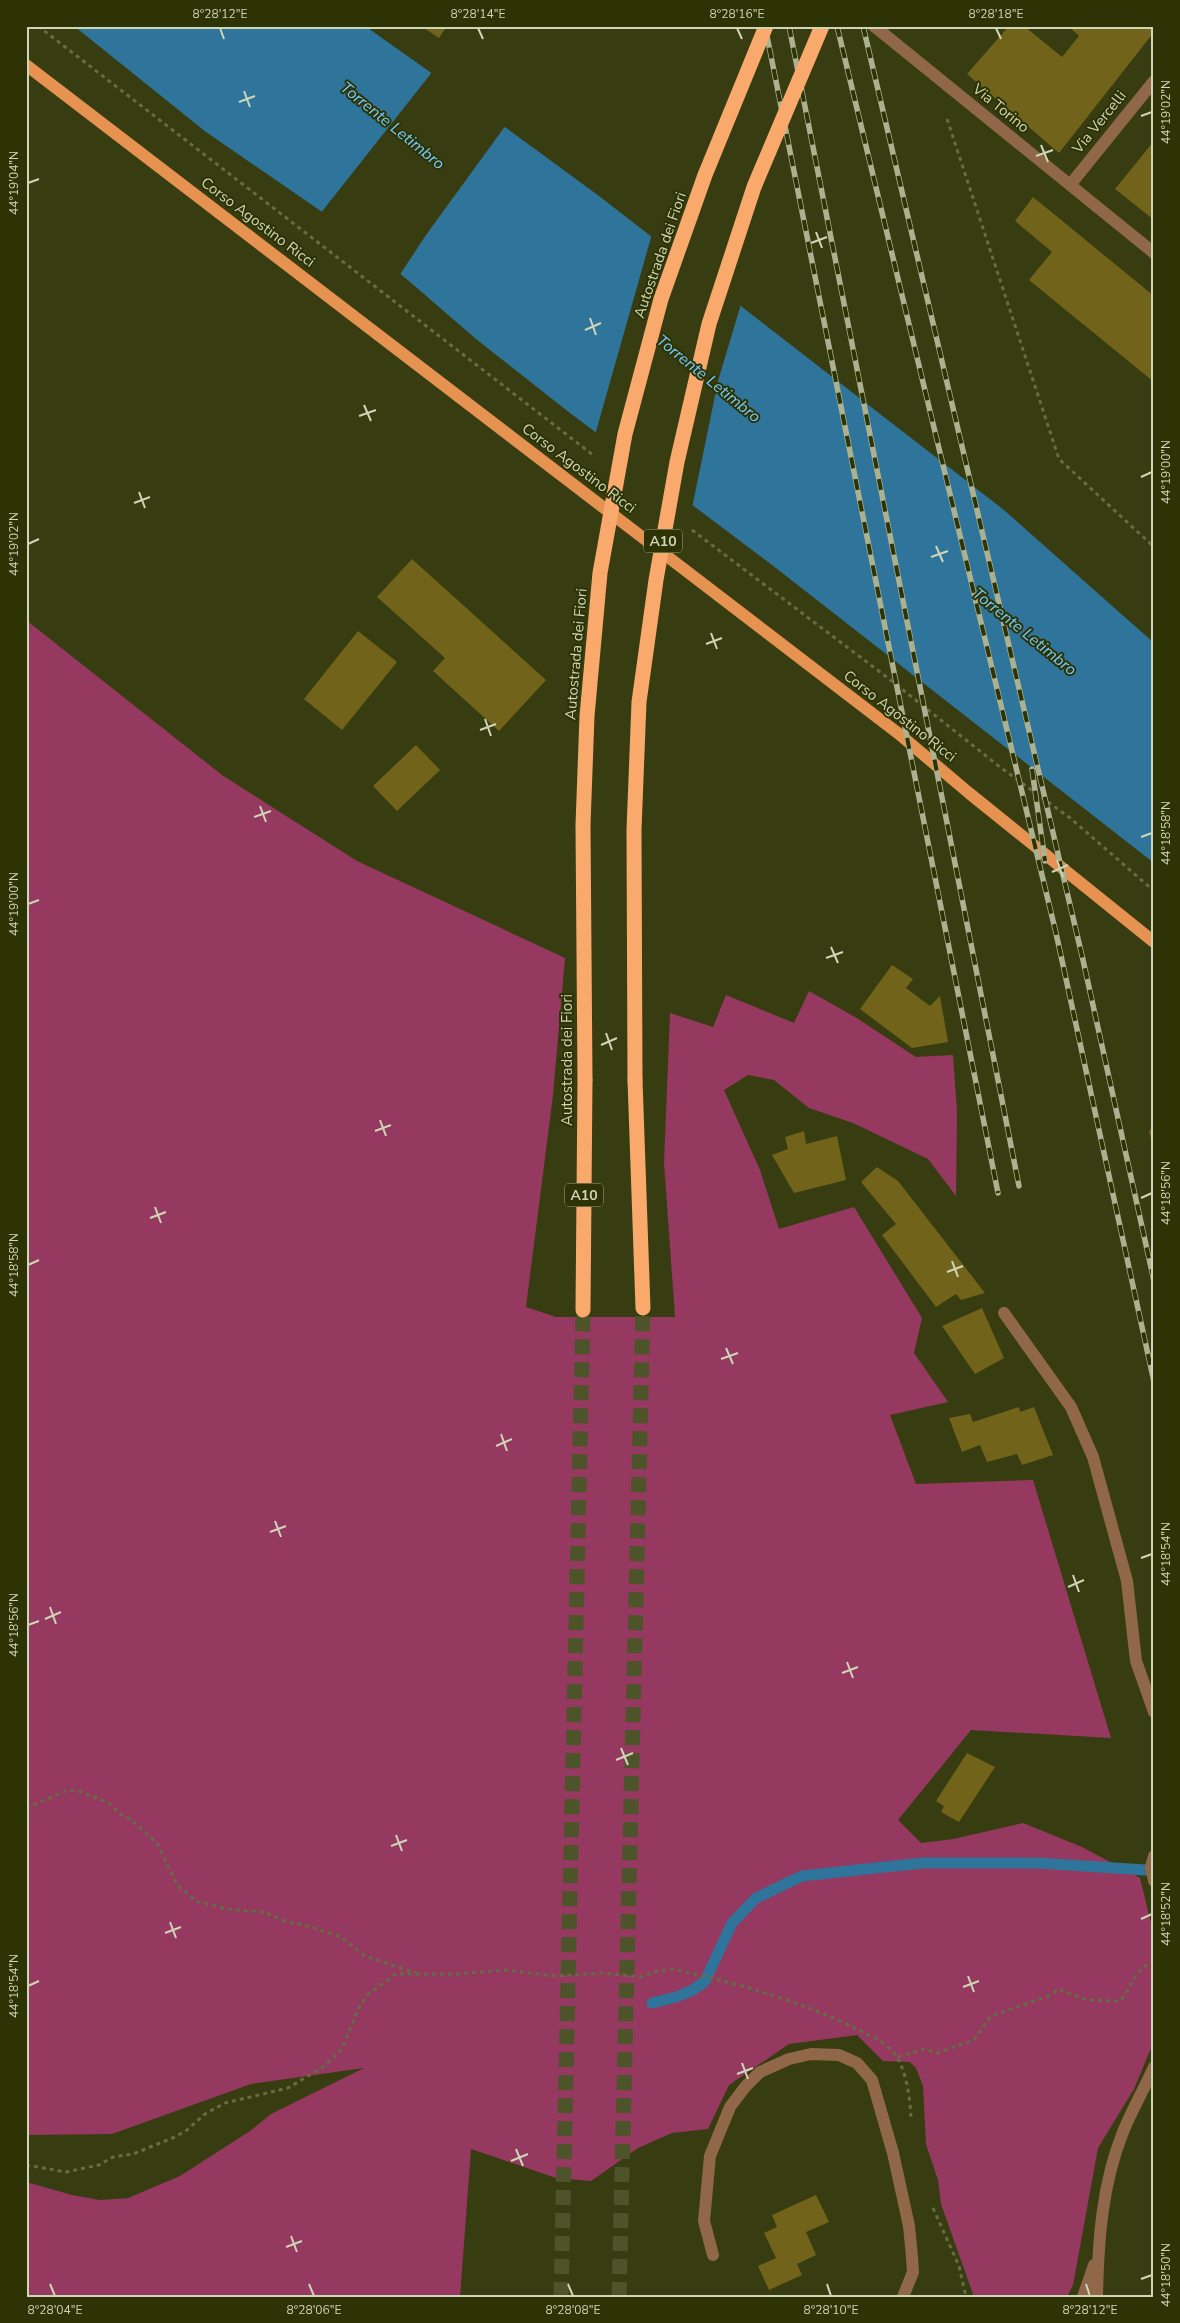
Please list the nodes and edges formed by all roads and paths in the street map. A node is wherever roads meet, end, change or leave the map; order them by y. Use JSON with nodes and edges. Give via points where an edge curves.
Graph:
{"nodes":[{"id":1,"x":38,"y":26,"type":"edge"},
{"id":2,"x":766,"y":26,"type":"edge"},
{"id":3,"x":822,"y":26,"type":"edge"},
{"id":4,"x":874,"y":26,"type":"edge"},
{"id":5,"x":26,"y":65,"type":"edge"},
{"id":6,"x":932,"y":73,"type":"junction"},
{"id":7,"x":1154,"y":81,"type":"edge"},
{"id":8,"x":1070,"y":184,"type":"junction"},
{"id":9,"x":1154,"y":253,"type":"edge"},
{"id":10,"x":599,"y":459,"type":"dead end"},
{"id":11,"x":1154,"y":547,"type":"edge"},
{"id":12,"x":724,"y":555,"type":"dead end"},
{"id":13,"x":1154,"y":891,"type":"edge"},
{"id":14,"x":1154,"y":942,"type":"edge"},
{"id":15,"x":642,"y":1308,"type":"tunnel mouth"},
{"id":16,"x":583,"y":1310,"type":"tunnel mouth"},
{"id":17,"x":1004,"y":1313,"type":"dead end"},
{"id":18,"x":1154,"y":1712,"type":"edge"},
{"id":19,"x":26,"y":1808,"type":"edge"},
{"id":20,"x":1154,"y":1856,"type":"edge"},
{"id":21,"x":1154,"y":1881,"type":"edge"},
{"id":22,"x":1154,"y":1962,"type":"edge"},
{"id":23,"x":424,"y":1974,"type":"junction"},
{"id":24,"x":898,"y":2057,"type":"junction"},
{"id":25,"x":1154,"y":2067,"type":"edge"},
{"id":26,"x":912,"y":2123,"type":"dead end"},
{"id":27,"x":26,"y":2165,"type":"edge"},
{"id":28,"x":930,"y":2200,"type":"dead end"},
{"id":29,"x":713,"y":2255,"type":"dead end"},
{"id":30,"x":1098,"y":2255,"type":"junction"},
{"id":31,"x":903,"y":2297,"type":"edge"},
{"id":32,"x":966,"y":2297,"type":"edge"},
{"id":33,"x":1083,"y":2297,"type":"edge"},
{"id":34,"x":1097,"y":2297,"type":"edge"}],
"edges":[{"from":1,"to":10,"type":"path"},
{"from":2,"to":16,"type":"highway","name":"Autostrada dei Fiori","number":"A10","bridge":true,"via":[[705,175],[661,300],[625,434],[600,573],[587,716],[583,824]]},
{"from":3,"to":15,"type":"highway","number":"A10","bridge":true,"via":[[754,187],[709,324],[677,462],[656,580],[639,702],[634,830],[635,1080]]},
{"from":4,"to":6,"type":"street","name":"Via Torino"},
{"from":5,"to":14,"type":"main road","name":"Corso Agostino Ricci","via":[[899,734]]},
{"from":6,"to":8,"type":"street","name":"Via Torino"},
{"from":6,"to":11,"type":"path","via":[[1059,459]]},
{"from":7,"to":8,"type":"street","name":"Via Vercelli"},
{"from":8,"to":9,"type":"street","name":"Via Torino"},
{"from":12,"to":13,"type":"path","via":[[884,675],[1000,768],[1070,818]]},
{"from":17,"to":18,"type":"street","via":[[1071,1407],[1092,1457],[1127,1581],[1136,1661]]},
{"from":19,"to":23,"type":"path","via":[[76,1790],[109,1803],[157,1843],[177,1885],[196,1901],[228,1909],[264,1912],[287,1922],[308,1926],[341,1937],[365,1956]]},
{"from":20,"to":21,"type":"street","via":[[1151,1867]]},
{"from":22,"to":24,"type":"path","via":[[1147,1964],[1134,1978],[1120,2001],[1087,2000],[1059,1989],[1049,1996],[991,2016],[974,2040],[938,2053],[924,2049]]},
{"from":23,"to":24,"type":"path","via":[[498,1970],[556,1976],[605,1973],[640,1977],[672,1969],[765,1993],[831,2018],[874,2038]]},
{"from":23,"to":27,"type":"path","via":[[396,1974],[377,1986],[358,2009],[342,2049],[323,2067],[288,2088],[225,2103],[175,2137],[134,2154],[113,2157],[99,2165],[66,2172]]},
{"from":24,"to":26,"type":"path"},
{"from":25,"to":30,"type":"street","via":[[1123,2132],[1106,2188]]},
{"from":28,"to":32,"type":"path","via":[[958,2266]]},
{"from":29,"to":31,"type":"street","via":[[704,2221],[710,2156],[730,2107],[760,2072],[789,2059],[811,2054],[839,2055],[857,2063],[872,2080],[891,2144],[909,2226],[912,2258],[913,2272]]},
{"from":30,"to":33,"type":"street"},
{"from":30,"to":34,"type":"street"}]}
